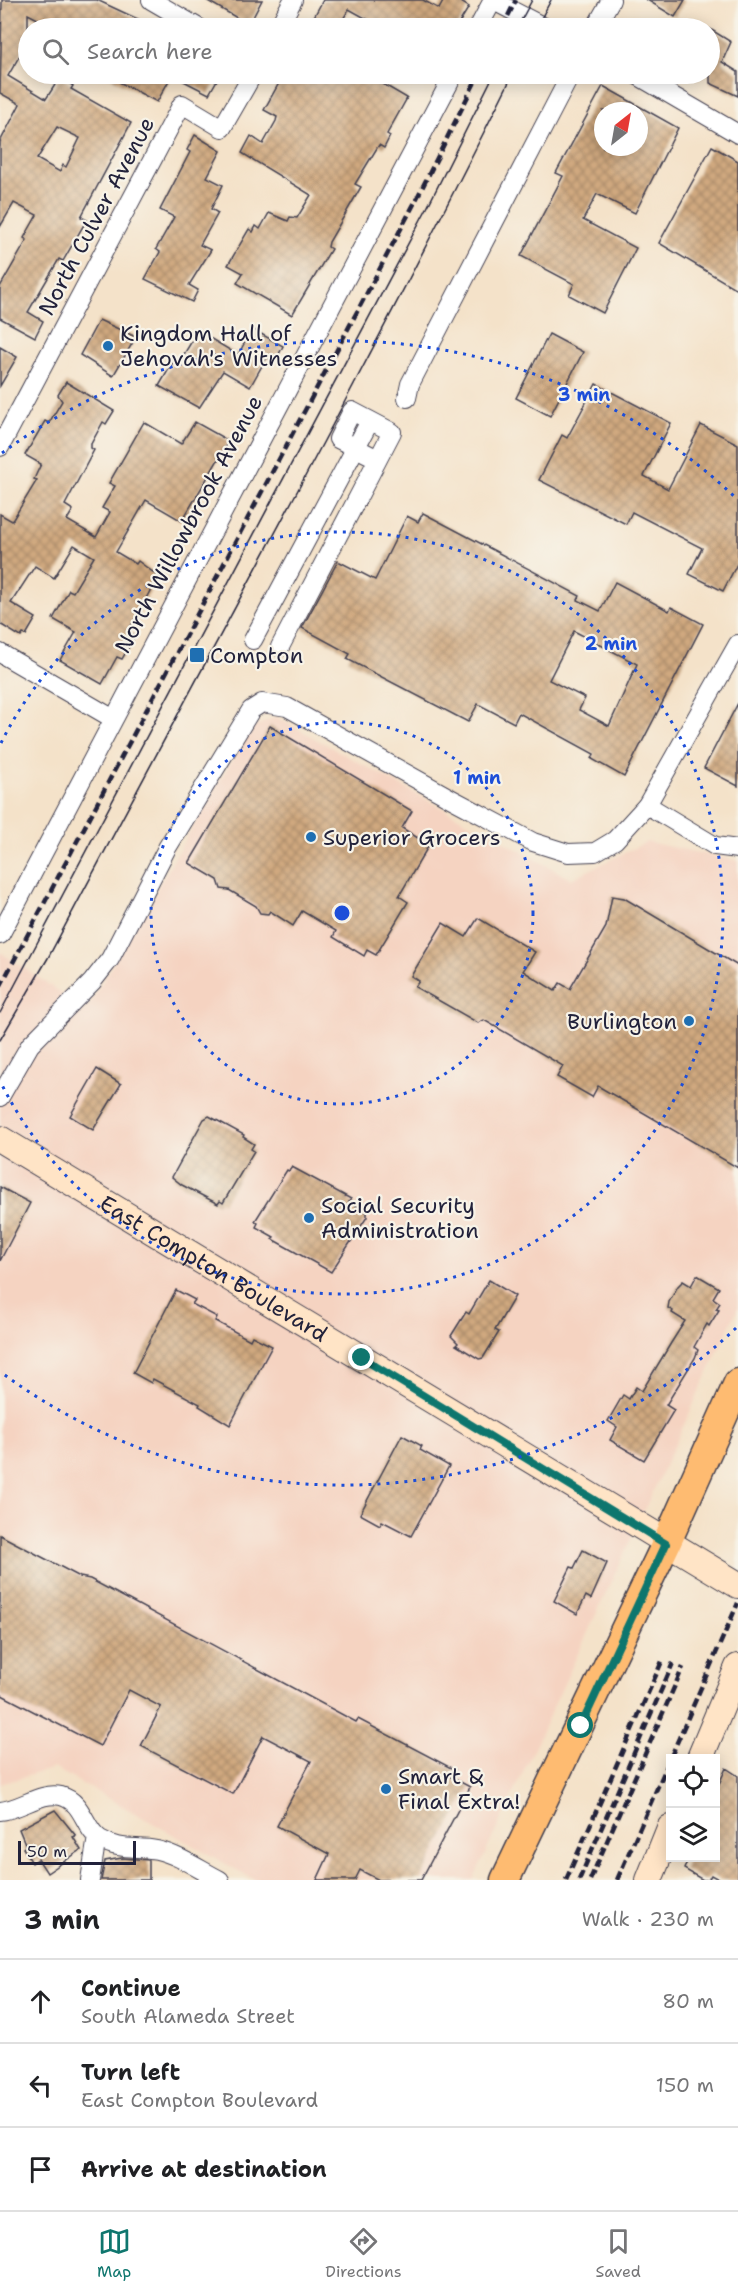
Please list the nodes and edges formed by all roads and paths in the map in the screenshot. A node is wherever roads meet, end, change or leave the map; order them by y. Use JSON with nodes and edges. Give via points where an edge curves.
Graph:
{"nodes":[{"id":1,"x":152,"y":0,"type":"edge"},
{"id":2,"x":293,"y":0,"type":"edge"},
{"id":3,"x":493,"y":0,"type":"edge"},
{"id":4,"x":611,"y":0,"type":"edge"},
{"id":5,"x":182,"y":18,"type":"edge"},
{"id":6,"x":283,"y":18,"type":"edge"},
{"id":7,"x":483,"y":18,"type":"edge"},
{"id":8,"x":527,"y":18,"type":"edge"},
{"id":9,"x":601,"y":18,"type":"edge"},
{"id":10,"x":247,"y":84,"type":"edge"},
{"id":11,"x":449,"y":84,"type":"edge"},
{"id":12,"x":566,"y":84,"type":"edge"},
{"id":13,"x":652,"y":84,"type":"edge"},
{"id":14,"x":738,"y":134,"type":"edge"},
{"id":15,"x":407,"y":398,"type":"dead end"},
{"id":16,"x":0,"y":447,"type":"edge"},
{"id":17,"x":356,"y":448,"type":"junction"},
{"id":18,"x":378,"y":459,"type":"junction"},
{"id":19,"x":253,"y":640,"type":"dead end"},
{"id":20,"x":738,"y":644,"type":"edge"},
{"id":21,"x":280,"y":647,"type":"dead end"},
{"id":22,"x":0,"y":653,"type":"edge"},
{"id":23,"x":112,"y":718,"type":"junction"},
{"id":24,"x":647,"y":805,"type":"junction"},
{"id":25,"x":738,"y":849,"type":"edge"},
{"id":26,"x":0,"y":935,"type":"edge"},
{"id":27,"x":0,"y":1097,"type":"edge"},
{"id":28,"x":0,"y":1139,"type":"edge"},
{"id":29,"x":738,"y":1383,"type":"edge"},
{"id":30,"x":666,"y":1544,"type":"junction"},
{"id":31,"x":738,"y":1585,"type":"edge"},
{"id":32,"x":738,"y":1667,"type":"edge"},
{"id":33,"x":702,"y":1754,"type":"edge"},
{"id":34,"x":0,"y":1811,"type":"edge"},
{"id":35,"x":97,"y":1837,"type":"junction"},
{"id":36,"x":666,"y":1838,"type":"edge"},
{"id":37,"x":90,"y":1880,"type":"edge"},
{"id":38,"x":220,"y":1880,"type":"edge"},
{"id":39,"x":505,"y":1880,"type":"edge"},
{"id":40,"x":649,"y":1880,"type":"edge"}],
"edges":[{"from":1,"to":5,"type":"street"},
{"from":2,"to":6,"type":"street"},
{"from":3,"to":7,"type":"street"},
{"from":3,"to":8,"type":"street"},
{"from":4,"to":9,"type":"street"},
{"from":10,"to":16,"type":"street","name":"North Culver Avenue","via":[[222,128],[182,104]]},
{"from":11,"to":23,"type":"street","name":"North Willowbrook Avenue"},
{"from":12,"to":15,"type":"street","via":[[410,384]]},
{"from":13,"to":14,"type":"street"},
{"from":17,"to":18,"type":"street"},
{"from":17,"to":18,"type":"street","via":[[338,439],[352,411],[392,432]]},
{"from":17,"to":19,"type":"street"},
{"from":18,"to":21,"type":"street"},
{"from":20,"to":24,"type":"street"},
{"from":22,"to":23,"type":"street"},
{"from":23,"to":26,"type":"street","name":"North Willowbrook Avenue"},
{"from":24,"to":25,"type":"street","via":[[715,846]]},
{"from":24,"to":27,"type":"street","via":[[615,840],[595,852],[568,853],[533,842],[452,800],[287,707],[262,703],[250,710],[167,848],[110,959],[30,1045]]},
{"from":28,"to":30,"type":"main road","name":"East Compton Boulevard"},
{"from":29,"to":30,"type":"main road"},
{"from":30,"to":31,"type":"main road","name":"East Compton Boulevard"},
{"from":30,"to":39,"type":"main road"},
{"from":32,"to":33,"type":"main road"},
{"from":34,"to":35,"type":"street","via":[[15,1810],[45,1796],[61,1796],[77,1804]]},
{"from":35,"to":37,"type":"street"},
{"from":35,"to":38,"type":"street","via":[[117,1848],[160,1851]]},
{"from":36,"to":40,"type":"main road"}]}
